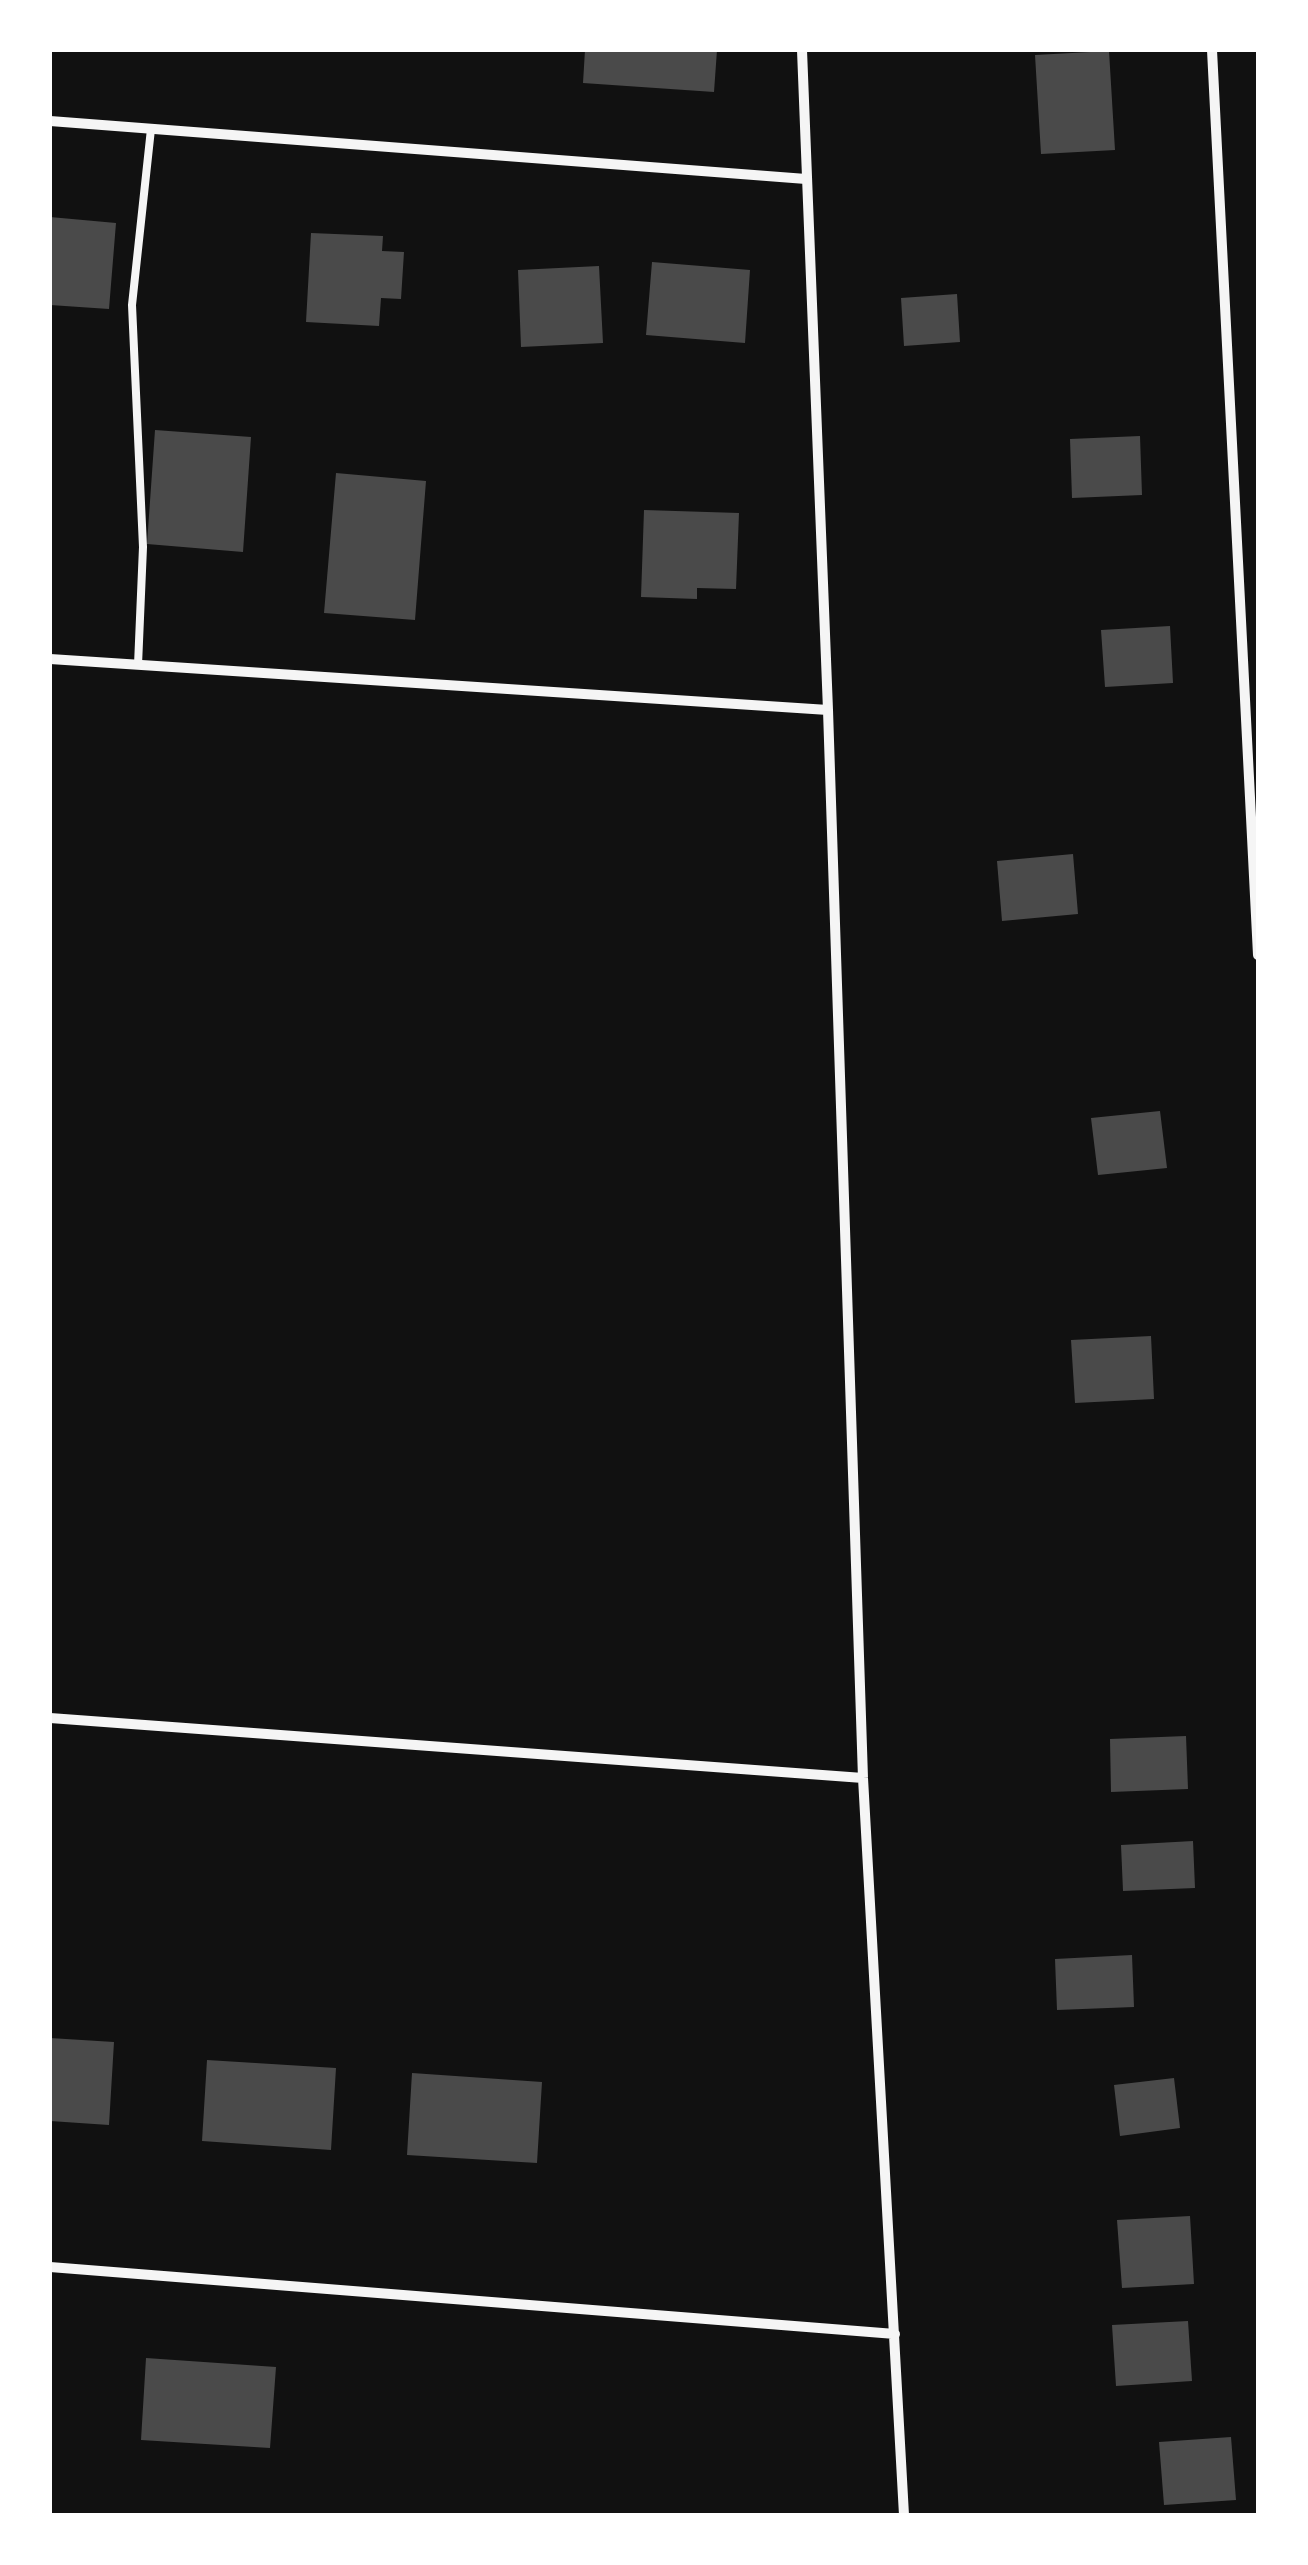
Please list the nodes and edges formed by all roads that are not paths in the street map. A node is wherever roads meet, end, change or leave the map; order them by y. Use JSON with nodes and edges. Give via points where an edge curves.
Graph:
{"nodes":[{"id":1,"x":802,"y":50,"type":"edge"},
{"id":2,"x":1212,"y":50,"type":"edge"},
{"id":3,"x":50,"y":122,"type":"edge"},
{"id":4,"x":151,"y":129,"type":"junction"},
{"id":5,"x":806,"y":179,"type":"junction"},
{"id":6,"x":50,"y":659,"type":"edge"},
{"id":7,"x":138,"y":665,"type":"junction"},
{"id":8,"x":828,"y":710,"type":"junction"},
{"id":9,"x":1258,"y":955,"type":"edge"},
{"id":10,"x":50,"y":1718,"type":"edge"},
{"id":11,"x":863,"y":1778,"type":"junction"},
{"id":12,"x":50,"y":2267,"type":"edge"},
{"id":13,"x":895,"y":2334,"type":"junction"},
{"id":14,"x":904,"y":2515,"type":"edge"}],
"edges":[{"from":1,"to":5,"type":"street"},
{"from":2,"to":9,"type":"street"},
{"from":3,"to":4,"type":"street"},
{"from":4,"to":5,"type":"street"},
{"from":4,"to":7,"type":"lane","via":[[132,304],[143,547]]},
{"from":5,"to":8,"type":"street"},
{"from":6,"to":7,"type":"street"},
{"from":7,"to":8,"type":"street"},
{"from":8,"to":11,"type":"street"},
{"from":10,"to":11,"type":"street"},
{"from":11,"to":13,"type":"street"},
{"from":12,"to":13,"type":"street"},
{"from":13,"to":14,"type":"street"}]}
